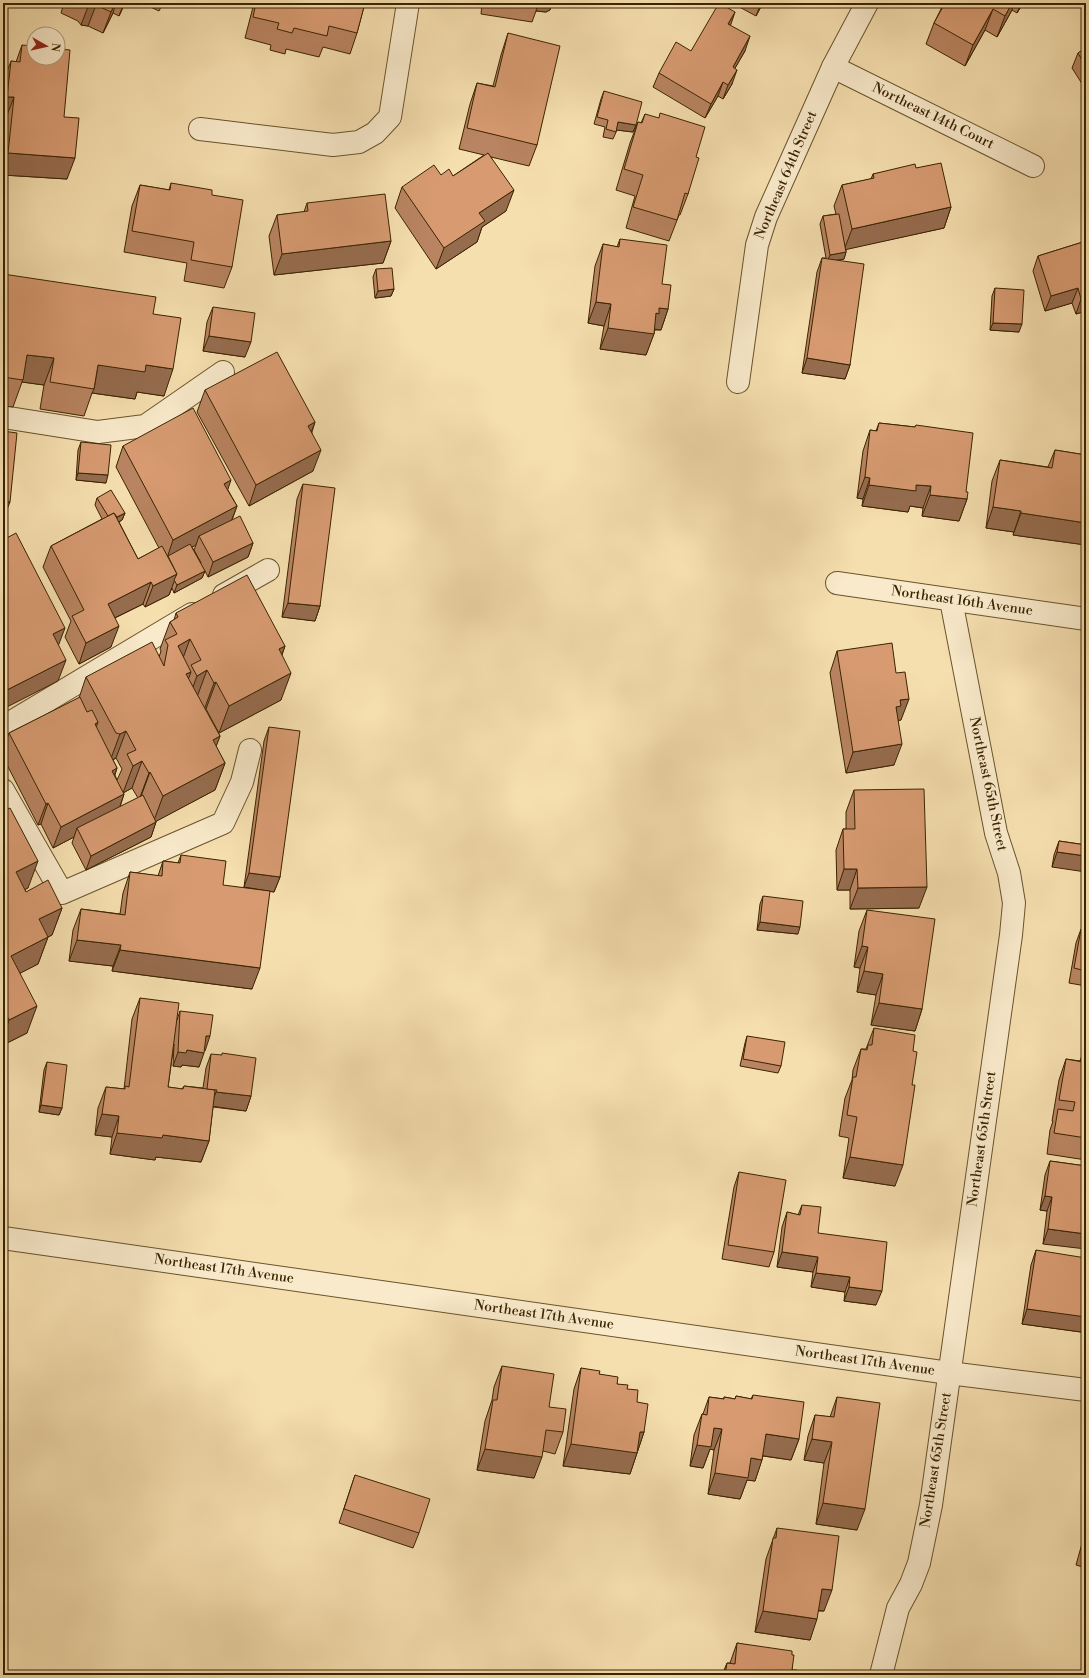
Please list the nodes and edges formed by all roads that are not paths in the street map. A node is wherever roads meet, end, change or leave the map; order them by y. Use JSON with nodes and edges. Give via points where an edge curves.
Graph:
{"nodes":[{"id":1,"x":408,"y":3,"type":"edge"},
{"id":2,"x":867,"y":3,"type":"edge"},
{"id":3,"x":833,"y":67,"type":"junction"},
{"id":4,"x":200,"y":130,"type":"dead end"},
{"id":5,"x":1033,"y":166,"type":"dead end"},
{"id":6,"x":223,"y":372,"type":"dead end"},
{"id":7,"x":738,"y":382,"type":"dead end"},
{"id":8,"x":3,"y":417,"type":"edge"},
{"id":9,"x":268,"y":570,"type":"dead end"},
{"id":10,"x":837,"y":583,"type":"dead end"},
{"id":11,"x":952,"y":600,"type":"junction"},
{"id":12,"x":1086,"y":619,"type":"edge"},
{"id":13,"x":3,"y":727,"type":"edge"},
{"id":14,"x":250,"y":750,"type":"dead end"},
{"id":15,"x":3,"y":790,"type":"edge"},
{"id":16,"x":3,"y":1238,"type":"edge"},
{"id":17,"x":949,"y":1372,"type":"junction"},
{"id":18,"x":1086,"y":1390,"type":"edge"},
{"id":19,"x":881,"y":1675,"type":"edge"}],
"edges":[{"from":1,"to":4,"type":"street","via":[[390,117],[375,133],[359,142],[333,145]]},
{"from":2,"to":3,"type":"street","name":"Northeast 64th Street"},
{"from":3,"to":5,"type":"street","name":"Northeast 14th Court"},
{"from":3,"to":7,"type":"street","name":"Northeast 64th Street","via":[[776,193],[757,245]]},
{"from":6,"to":8,"type":"street","via":[[146,426],[98,432]]},
{"from":9,"to":13,"type":"street"},
{"from":10,"to":11,"type":"street","name":"Northeast 16th Avenue"},
{"from":11,"to":12,"type":"street","name":"Northeast 16th Avenue"},
{"from":11,"to":17,"type":"street","name":"Northeast 65th Street","via":[[996,833],[1009,873],[1014,903]]},
{"from":14,"to":15,"type":"street","via":[[242,782],[223,824],[62,893]]},
{"from":16,"to":17,"type":"street","name":"Northeast 17th Avenue"},
{"from":17,"to":18,"type":"street","name":"Northeast 17th Avenue"},
{"from":17,"to":19,"type":"street","name":"Northeast 65th Street","via":[[931,1505],[919,1563],[898,1608]]}]}
